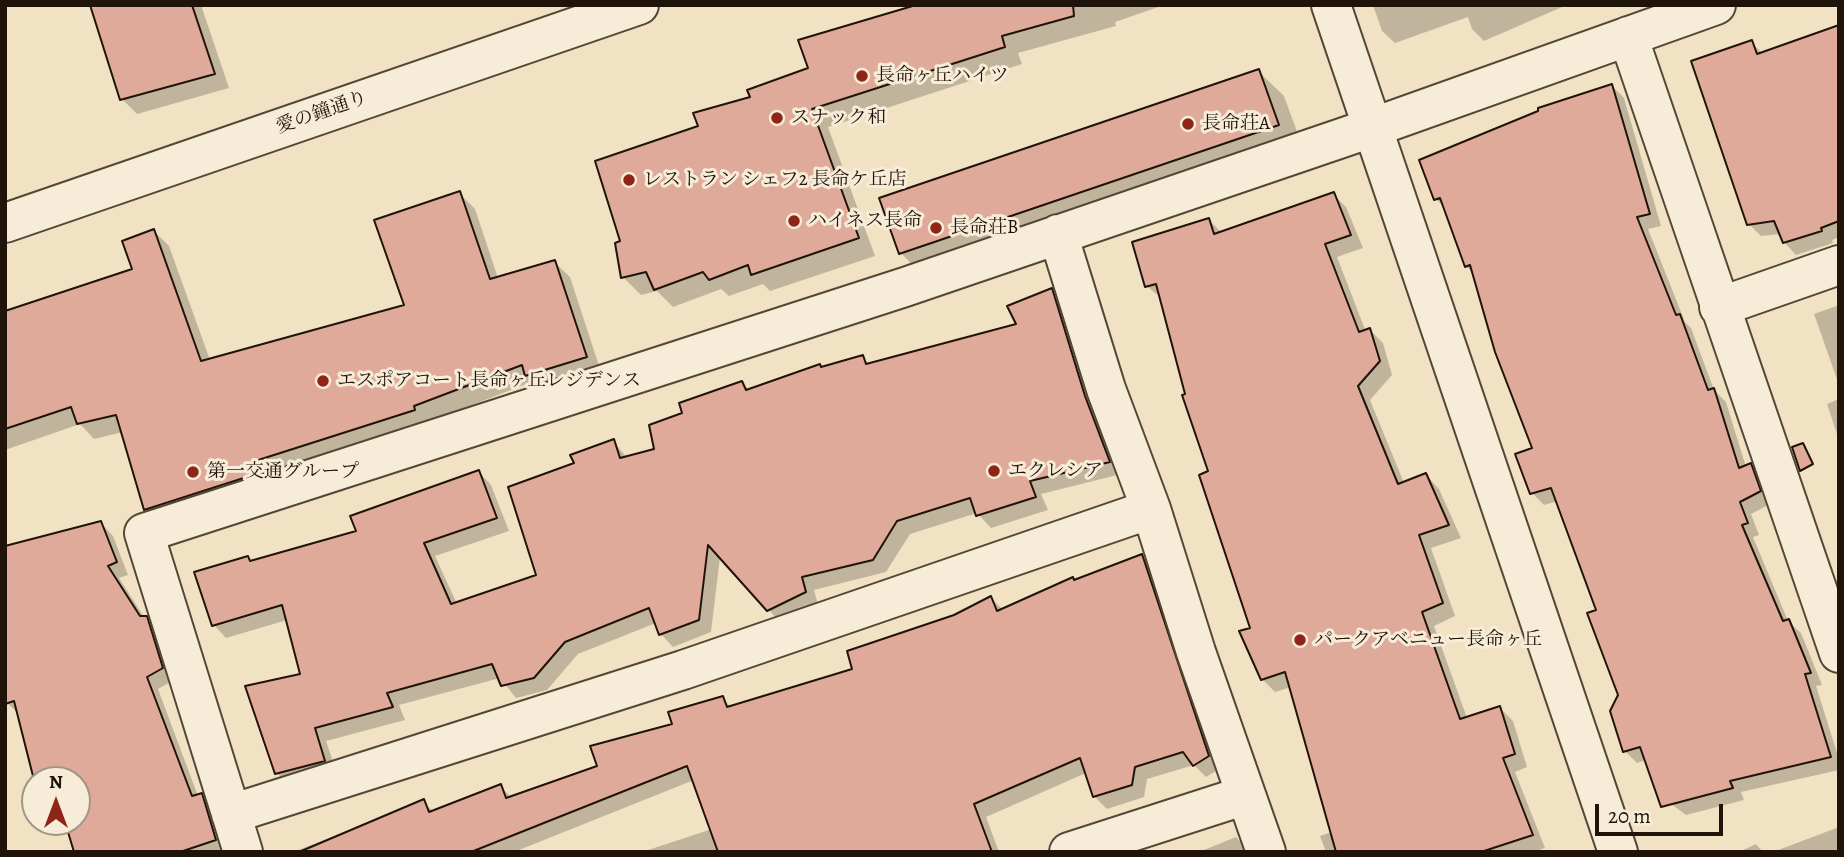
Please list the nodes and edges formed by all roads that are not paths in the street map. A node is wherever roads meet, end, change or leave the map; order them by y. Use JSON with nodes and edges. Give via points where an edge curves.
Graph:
{"nodes":[{"id":1,"x":639,"y":5,"type":"edge"},
{"id":2,"x":1331,"y":5,"type":"edge"},
{"id":3,"x":1716,"y":5,"type":"edge"},
{"id":4,"x":1628,"y":36,"type":"junction"},
{"id":5,"x":1374,"y":127,"type":"junction"},
{"id":6,"x":5,"y":223,"type":"edge"},
{"id":7,"x":1058,"y":234,"type":"junction"},
{"id":8,"x":1839,"y":265,"type":"edge"},
{"id":9,"x":1719,"y":307,"type":"junction"},
{"id":10,"x":1151,"y":509,"type":"junction"},
{"id":11,"x":1839,"y":653,"type":"edge"},
{"id":12,"x":1246,"y":795,"type":"junction"},
{"id":13,"x":230,"y":814,"type":"junction"},
{"id":14,"x":243,"y":852,"type":"edge"},
{"id":15,"x":1069,"y":852,"type":"edge"},
{"id":16,"x":1266,"y":852,"type":"edge"},
{"id":17,"x":1618,"y":852,"type":"edge"}],
"edges":[{"from":1,"to":6,"type":"street","name":"愛の鐘通り"},
{"from":2,"to":5,"type":"street"},
{"from":3,"to":4,"type":"street"},
{"from":4,"to":5,"type":"street"},
{"from":4,"to":9,"type":"street"},
{"from":5,"to":7,"type":"street"},
{"from":5,"to":17,"type":"street"},
{"from":7,"to":10,"type":"street","via":[[1106,389]]},
{"from":7,"to":13,"type":"street","via":[[144,533]]},
{"from":8,"to":9,"type":"street"},
{"from":9,"to":11,"type":"street"},
{"from":10,"to":12,"type":"street"},
{"from":10,"to":13,"type":"street","via":[[682,670]]},
{"from":12,"to":15,"type":"street"},
{"from":12,"to":16,"type":"street"},
{"from":13,"to":14,"type":"street"}]}
